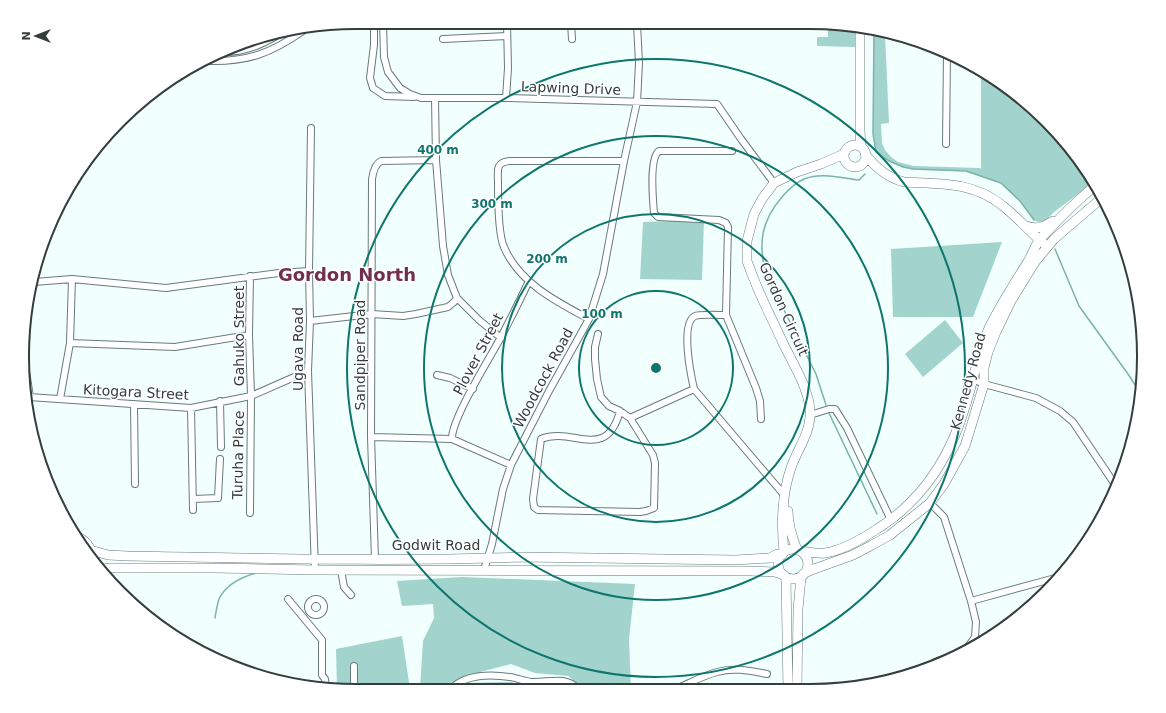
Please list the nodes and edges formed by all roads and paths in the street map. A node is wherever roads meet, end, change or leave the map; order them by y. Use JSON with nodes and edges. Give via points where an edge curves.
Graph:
{"nodes":[{"id":1,"x":374,"y":29,"type":"edge"},
{"id":2,"x":383,"y":29,"type":"edge"},
{"id":3,"x":507,"y":29,"type":"edge"},
{"id":4,"x":571,"y":29,"type":"edge"},
{"id":5,"x":637,"y":29,"type":"edge"},
{"id":6,"x":860,"y":33,"type":"edge"},
{"id":7,"x":299,"y":34,"type":"edge"},
{"id":8,"x":507,"y":36,"type":"junction"},
{"id":9,"x":443,"y":39,"type":"dead end"},
{"id":10,"x":572,"y":39,"type":"dead end"},
{"id":11,"x":266,"y":42,"type":"edge"},
{"id":12,"x":241,"y":50,"type":"edge"},
{"id":13,"x":947,"y":60,"type":"edge"},
{"id":14,"x":216,"y":61,"type":"edge"},
{"id":15,"x":421,"y":98,"type":"junction"},
{"id":16,"x":435,"y":98,"type":"junction"},
{"id":17,"x":506,"y":98,"type":"junction"},
{"id":18,"x":637,"y":102,"type":"junction"},
{"id":19,"x":311,"y":128,"type":"dead end"},
{"id":20,"x":860,"y":130,"type":"junction"},
{"id":21,"x":946,"y":144,"type":"dead end"},
{"id":22,"x":851,"y":146,"type":"junction"},
{"id":23,"x":863,"y":150,"type":"junction"},
{"id":24,"x":732,"y":152,"type":"dead end"},
{"id":25,"x":844,"y":154,"type":"junction"},
{"id":26,"x":436,"y":160,"type":"junction"},
{"id":27,"x":624,"y":161,"type":"junction"},
{"id":28,"x":821,"y":164,"type":"junction"},
{"id":29,"x":847,"y":164,"type":"junction"},
{"id":30,"x":859,"y":166,"type":"junction"},
{"id":31,"x":882,"y":172,"type":"junction"},
{"id":32,"x":774,"y":183,"type":"junction"},
{"id":33,"x":1091,"y":190,"type":"edge"},
{"id":34,"x":1098,"y":202,"type":"edge"},
{"id":35,"x":1064,"y":213,"type":"junction"},
{"id":36,"x":1025,"y":226,"type":"junction"},
{"id":37,"x":1039,"y":240,"type":"junction"},
{"id":38,"x":1047,"y":246,"type":"junction"},
{"id":39,"x":1027,"y":263,"type":"junction"},
{"id":40,"x":309,"y":271,"type":"junction"},
{"id":41,"x":250,"y":276,"type":"junction"},
{"id":42,"x":72,"y":279,"type":"junction"},
{"id":43,"x":529,"y":281,"type":"junction"},
{"id":44,"x":38,"y":282,"type":"edge"},
{"id":45,"x":457,"y":298,"type":"junction"},
{"id":46,"x":372,"y":314,"type":"junction"},
{"id":47,"x":726,"y":315,"type":"junction"},
{"id":48,"x":589,"y":319,"type":"junction"},
{"id":49,"x":310,"y":321,"type":"junction"},
{"id":50,"x":598,"y":334,"type":"dead end"},
{"id":51,"x":249,"y":335,"type":"junction"},
{"id":52,"x":501,"y":338,"type":"junction"},
{"id":53,"x":70,"y":343,"type":"junction"},
{"id":54,"x":308,"y":371,"type":"junction"},
{"id":55,"x":437,"y":375,"type":"dead end"},
{"id":56,"x":972,"y":379,"type":"junction"},
{"id":57,"x":984,"y":384,"type":"junction"},
{"id":58,"x":694,"y":388,"type":"junction"},
{"id":59,"x":473,"y":389,"type":"junction"},
{"id":60,"x":251,"y":396,"type":"junction"},
{"id":61,"x":32,"y":397,"type":"edge"},
{"id":62,"x":60,"y":400,"type":"junction"},
{"id":63,"x":220,"y":401,"type":"junction"},
{"id":64,"x":134,"y":405,"type":"junction"},
{"id":65,"x":191,"y":408,"type":"junction"},
{"id":66,"x":620,"y":411,"type":"junction"},
{"id":67,"x":810,"y":415,"type":"junction"},
{"id":68,"x":630,"y":418,"type":"junction"},
{"id":69,"x":761,"y":419,"type":"dead end"},
{"id":70,"x":371,"y":437,"type":"junction"},
{"id":71,"x":452,"y":439,"type":"junction"},
{"id":72,"x":221,"y":447,"type":"dead end"},
{"id":73,"x":220,"y":459,"type":"dead end"},
{"id":74,"x":511,"y":465,"type":"junction"},
{"id":75,"x":1112,"y":481,"type":"edge"},
{"id":76,"x":135,"y":484,"type":"dead end"},
{"id":77,"x":785,"y":496,"type":"junction"},
{"id":78,"x":193,"y":500,"type":"junction"},
{"id":79,"x":930,"y":503,"type":"junction"},
{"id":80,"x":193,"y":510,"type":"dead end"},
{"id":81,"x":250,"y":513,"type":"dead end"},
{"id":82,"x":891,"y":520,"type":"junction"},
{"id":83,"x":799,"y":550,"type":"junction"},
{"id":84,"x":783,"y":553,"type":"junction"},
{"id":85,"x":96,"y":554,"type":"edge"},
{"id":86,"x":315,"y":559,"type":"junction"},
{"id":87,"x":375,"y":559,"type":"junction"},
{"id":88,"x":488,"y":559,"type":"junction"},
{"id":89,"x":107,"y":568,"type":"edge"},
{"id":90,"x":315,"y":570,"type":"junction"},
{"id":91,"x":341,"y":570,"type":"junction"},
{"id":92,"x":484,"y":570,"type":"junction"},
{"id":93,"x":785,"y":576,"type":"junction"},
{"id":94,"x":802,"y":576,"type":"junction"},
{"id":95,"x":1049,"y":580,"type":"edge"},
{"id":96,"x":351,"y":595,"type":"dead end"},
{"id":97,"x":288,"y":599,"type":"dead end"},
{"id":98,"x":971,"y":601,"type":"junction"},
{"id":99,"x":309,"y":611,"type":"junction"},
{"id":100,"x":319,"y":615,"type":"junction"},
{"id":101,"x":304,"y":617,"type":"junction"},
{"id":102,"x":322,"y":621,"type":"dead end"},
{"id":103,"x":975,"y":639,"type":"edge"},
{"id":104,"x":354,"y":666,"type":"dead end"},
{"id":105,"x":767,"y":674,"type":"dead end"},
{"id":106,"x":325,"y":682,"type":"edge"},
{"id":107,"x":354,"y":684,"type":"edge"},
{"id":108,"x":457,"y":684,"type":"edge"},
{"id":109,"x":573,"y":684,"type":"edge"},
{"id":110,"x":688,"y":684,"type":"edge"},
{"id":111,"x":788,"y":684,"type":"edge"},
{"id":112,"x":797,"y":684,"type":"edge"}],
"edges":[{"from":1,"to":15,"type":"street","via":[[370,78],[373,88],[385,96]]},
{"from":2,"to":15,"type":"street","name":"Lapwing Drive","via":[[384,57],[388,72],[400,88]]},
{"from":3,"to":8,"type":"street"},
{"from":4,"to":10,"type":"street"},
{"from":5,"to":18,"type":"street","name":"Woodcock Road"},
{"from":6,"to":20,"type":"main road"},
{"from":7,"to":14,"type":"street","via":[[267,53],[238,61]]},
{"from":8,"to":9,"type":"street"},
{"from":8,"to":17,"type":"street"},
{"from":11,"to":12,"type":"street"},
{"from":13,"to":21,"type":"street"},
{"from":15,"to":16,"type":"street","name":"Lapwing Drive"},
{"from":16,"to":17,"type":"street","name":"Lapwing Drive"},
{"from":16,"to":26,"type":"street"},
{"from":17,"to":18,"type":"street","name":"Lapwing Drive"},
{"from":18,"to":27,"type":"street","name":"Woodcock Road"},
{"from":18,"to":32,"type":"street","name":"Lapwing Drive","via":[[717,104]]},
{"from":19,"to":40,"type":"street","name":"Ugava Road"},
{"from":20,"to":22,"type":"main road"},
{"from":20,"to":23,"type":"main road"},
{"from":22,"to":23,"type":"main road","via":[[855,145]]},
{"from":22,"to":25,"type":"main road"},
{"from":23,"to":30,"type":"main road","via":[[865,161]]},
{"from":23,"to":31,"type":"main road"},
{"from":24,"to":47,"type":"street","via":[[659,151],[655,156],[653,170],[656,216],[720,220],[726,223]]},
{"from":25,"to":28,"type":"main road","name":"Gordon Circuit"},
{"from":25,"to":29,"type":"main road"},
{"from":26,"to":45,"type":"street","via":[[444,258]]},
{"from":26,"to":46,"type":"street","name":"Sandpiper Road","via":[[381,161],[377,163],[373,172]]},
{"from":27,"to":43,"type":"street","via":[[521,160],[504,161],[499,165],[498,203],[503,246],[511,261]]},
{"from":27,"to":48,"type":"street","name":"Woodcock Road","via":[[603,274]]},
{"from":28,"to":29,"type":"main road","name":"Gordon Circuit"},
{"from":28,"to":32,"type":"main road","name":"Gordon Circuit"},
{"from":29,"to":30,"type":"main road","via":[[852,167]]},
{"from":30,"to":31,"type":"main road"},
{"from":31,"to":36,"type":"main road","via":[[904,182],[949,184],[980,192],[1002,205]]},
{"from":32,"to":67,"type":"main road","name":"Gordon Circuit","via":[[754,214],[747,241],[747,261],[762,299],[803,384],[810,405]]},
{"from":33,"to":35,"type":"main road","name":"Kennedy Road"},
{"from":34,"to":38,"type":"main road","name":"Kennedy Road"},
{"from":35,"to":36,"type":"main road","via":[[1046,225],[1033,229]]},
{"from":35,"to":37,"type":"main road","name":"Kennedy Road"},
{"from":36,"to":37,"type":"main road"},
{"from":36,"to":39,"type":"main road","via":[[1033,246]]},
{"from":37,"to":38,"type":"main road"},
{"from":37,"to":39,"type":"main road","name":"Kennedy Road"},
{"from":38,"to":57,"type":"main road","name":"Kennedy Road","via":[[1023,281],[996,332],[984,368]]},
{"from":39,"to":56,"type":"main road","name":"Kennedy Road","via":[[990,326]]},
{"from":40,"to":41,"type":"street"},
{"from":40,"to":49,"type":"street","name":"Ugava Road"},
{"from":41,"to":42,"type":"street","via":[[166,288]]},
{"from":41,"to":51,"type":"street","name":"Gahuko Street"},
{"from":42,"to":44,"type":"street"},
{"from":42,"to":53,"type":"street"},
{"from":43,"to":48,"type":"street","via":[[553,300]]},
{"from":43,"to":52,"type":"street","name":"Plover Street"},
{"from":45,"to":46,"type":"street","via":[[448,307],[431,311],[403,316]]},
{"from":45,"to":52,"type":"street"},
{"from":46,"to":49,"type":"street"},
{"from":46,"to":70,"type":"street","name":"Sandpiper Road"},
{"from":47,"to":58,"type":"street","via":[[695,316],[690,320],[687,340]]},
{"from":47,"to":69,"type":"street","via":[[756,388]]},
{"from":48,"to":74,"type":"street","name":"Woodcock Road"},
{"from":49,"to":54,"type":"street","name":"Ugava Road"},
{"from":50,"to":66,"type":"street","via":[[595,359],[601,397],[609,406]]},
{"from":51,"to":53,"type":"street","via":[[175,347]]},
{"from":51,"to":60,"type":"street","name":"Gahuko Street"},
{"from":52,"to":59,"type":"street","name":"Plover Street"},
{"from":53,"to":62,"type":"street"},
{"from":54,"to":60,"type":"street","name":"Kitogara Street"},
{"from":54,"to":86,"type":"street","name":"Ugava Road"},
{"from":55,"to":59,"type":"street"},
{"from":56,"to":57,"type":"street"},
{"from":56,"to":82,"type":"main road","name":"Kennedy Road","via":[[966,406],[942,463],[922,491]]},
{"from":57,"to":75,"type":"street","via":[[1036,398],[1060,411],[1073,422]]},
{"from":57,"to":79,"type":"main road","name":"Kennedy Road","via":[[965,446]]},
{"from":58,"to":68,"type":"street"},
{"from":58,"to":77,"type":"street"},
{"from":59,"to":71,"type":"street","name":"Plover Street","via":[[453,429]]},
{"from":60,"to":63,"type":"street","name":"Kitogara Street"},
{"from":60,"to":81,"type":"street","name":"Turuha Place"},
{"from":61,"to":62,"type":"street","name":"Kitogara Street"},
{"from":62,"to":64,"type":"street","name":"Kitogara Street"},
{"from":63,"to":65,"type":"street","name":"Kitogara Street"},
{"from":63,"to":72,"type":"street"},
{"from":64,"to":65,"type":"street","name":"Kitogara Street"},
{"from":64,"to":76,"type":"street"},
{"from":65,"to":78,"type":"street"},
{"from":66,"to":68,"type":"street"},
{"from":66,"to":68,"type":"street","via":[[617,424],[603,439],[549,436],[542,439],[533,499],[534,508],[640,512],[654,508],[653,455]]},
{"from":67,"to":77,"type":"main road","name":"Gordon Circuit","via":[[805,438],[791,469]]},
{"from":67,"to":82,"type":"street","via":[[835,409],[848,428]]},
{"from":70,"to":71,"type":"street"},
{"from":70,"to":87,"type":"street","name":"Sandpiper Road"},
{"from":71,"to":74,"type":"street"},
{"from":73,"to":78,"type":"street","via":[[218,498]]},
{"from":74,"to":88,"type":"street","name":"Woodcock Road","via":[[503,489]]},
{"from":77,"to":83,"type":"main road","name":"Gordon Circuit","via":[[789,503],[792,538]]},
{"from":77,"to":84,"type":"main road","name":"Gordon Circuit"},
{"from":78,"to":80,"type":"street"},
{"from":79,"to":94,"type":"main road","name":"Kennedy Road","via":[[890,535],[853,555],[814,568]]},
{"from":79,"to":98,"type":"street","via":[[944,517]]},
{"from":82,"to":83,"type":"main road","name":"Kennedy Road","via":[[836,550],[822,553]]},
{"from":83,"to":84,"type":"main road"},
{"from":83,"to":94,"type":"main road","via":[[808,562]]},
{"from":84,"to":88,"type":"main road","name":"Godwit Road","via":[[770,558],[736,560],[522,557]]},
{"from":84,"to":93,"type":"main road","via":[[779,559],[779,567]]},
{"from":85,"to":86,"type":"main road","name":"Godwit Road"},
{"from":86,"to":87,"type":"main road","name":"Godwit Road"},
{"from":86,"to":90,"type":"street","name":"Ugava Road"},
{"from":87,"to":88,"type":"main road","name":"Godwit Road"},
{"from":88,"to":92,"type":"street","name":"Woodcock Road"},
{"from":89,"to":90,"type":"main road","name":"Godwit Road"},
{"from":90,"to":91,"type":"main road","name":"Godwit Road"},
{"from":91,"to":92,"type":"main road","name":"Godwit Road"},
{"from":91,"to":96,"type":"street","via":[[344,587]]},
{"from":92,"to":93,"type":"main road","name":"Godwit Road","via":[[750,571],[775,572]]},
{"from":93,"to":94,"type":"main road"},
{"from":93,"to":111,"type":"main road"},
{"from":94,"to":112,"type":"main road","via":[[798,610]]},
{"from":95,"to":98,"type":"street"},
{"from":97,"to":101,"type":"street"},
{"from":98,"to":103,"type":"street","via":[[976,627]]},
{"from":99,"to":100,"type":"street"},
{"from":99,"to":100,"type":"street","via":[[311,602],[320,601],[324,609]]},
{"from":99,"to":101,"type":"street"},
{"from":100,"to":102,"type":"street"},
{"from":101,"to":106,"type":"street","via":[[322,640],[322,675]]},
{"from":104,"to":107,"type":"street"},
{"from":105,"to":110,"type":"street","via":[[731,670],[717,672]]},
{"from":108,"to":109,"type":"street","via":[[462,680],[491,675],[530,682],[567,681]]}]}
